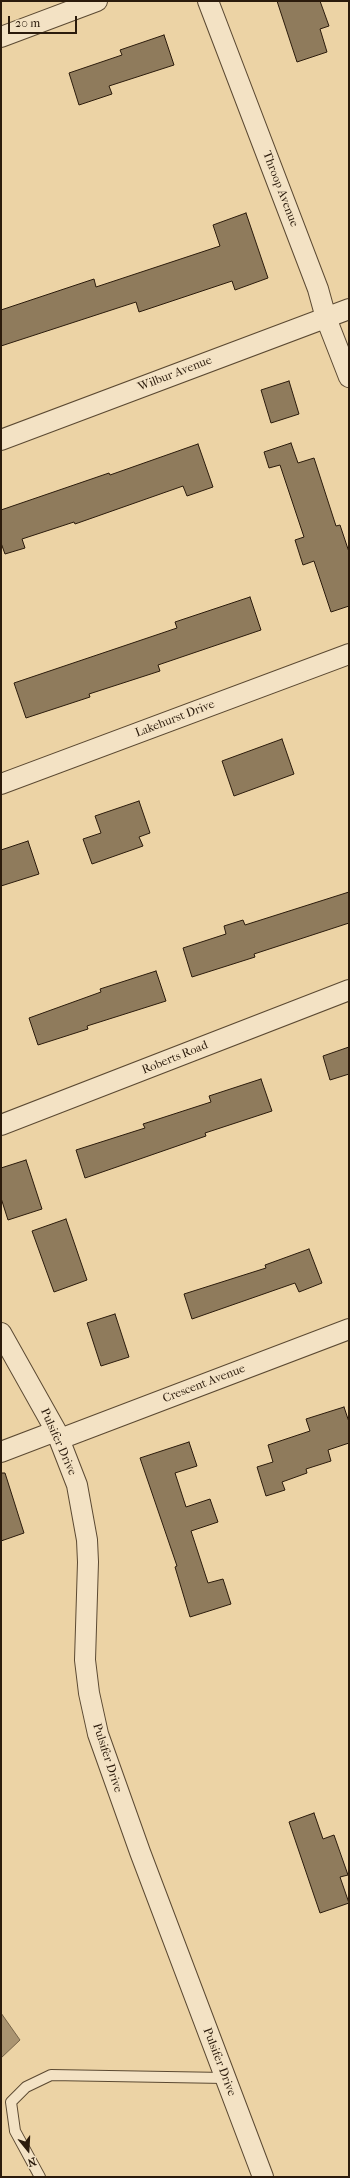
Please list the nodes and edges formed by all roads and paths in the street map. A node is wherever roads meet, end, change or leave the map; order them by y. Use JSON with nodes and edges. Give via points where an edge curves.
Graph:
{"nodes":[{"id":1,"x":97,"y":1,"type":"edge"},
{"id":2,"x":208,"y":1,"type":"edge"},
{"id":3,"x":1,"y":37,"type":"edge"},
{"id":4,"x":349,"y":309,"type":"edge"},
{"id":5,"x":326,"y":318,"type":"junction"},
{"id":6,"x":349,"y":377,"type":"edge"},
{"id":7,"x":1,"y":440,"type":"edge"},
{"id":8,"x":349,"y":654,"type":"edge"},
{"id":9,"x":1,"y":784,"type":"edge"},
{"id":10,"x":349,"y":990,"type":"edge"},
{"id":11,"x":1,"y":1125,"type":"edge"},
{"id":12,"x":349,"y":1329,"type":"edge"},
{"id":13,"x":1,"y":1333,"type":"edge"},
{"id":14,"x":58,"y":1435,"type":"junction"},
{"id":15,"x":1,"y":1452,"type":"edge"},
{"id":16,"x":225,"y":2078,"type":"junction"},
{"id":17,"x":40,"y":2177,"type":"edge"},
{"id":18,"x":263,"y":2177,"type":"edge"}],
"edges":[{"from":1,"to":3,"type":"street"},
{"from":2,"to":5,"type":"street","name":"Throop Avenue","via":[[315,282]]},
{"from":4,"to":5,"type":"street","name":"Wilbur Avenue"},
{"from":5,"to":6,"type":"street","name":"Throop Avenue"},
{"from":5,"to":7,"type":"street","name":"Wilbur Avenue"},
{"from":8,"to":9,"type":"street","name":"Lakehurst Drive"},
{"from":10,"to":11,"type":"street","name":"Roberts Road"},
{"from":12,"to":14,"type":"street","name":"Crescent Avenue"},
{"from":13,"to":14,"type":"street","name":"Pulsifer Drive"},
{"from":14,"to":15,"type":"street","name":"Crescent Avenue"},
{"from":14,"to":16,"type":"street","name":"Pulsifer Drive","via":[[77,1485],[87,1540],[85,1660],[98,1734]]},
{"from":16,"to":17,"type":"lane","via":[[51,2075],[26,2087],[11,2102],[15,2131]]},
{"from":16,"to":18,"type":"street","name":"Pulsifer Drive"}]}
